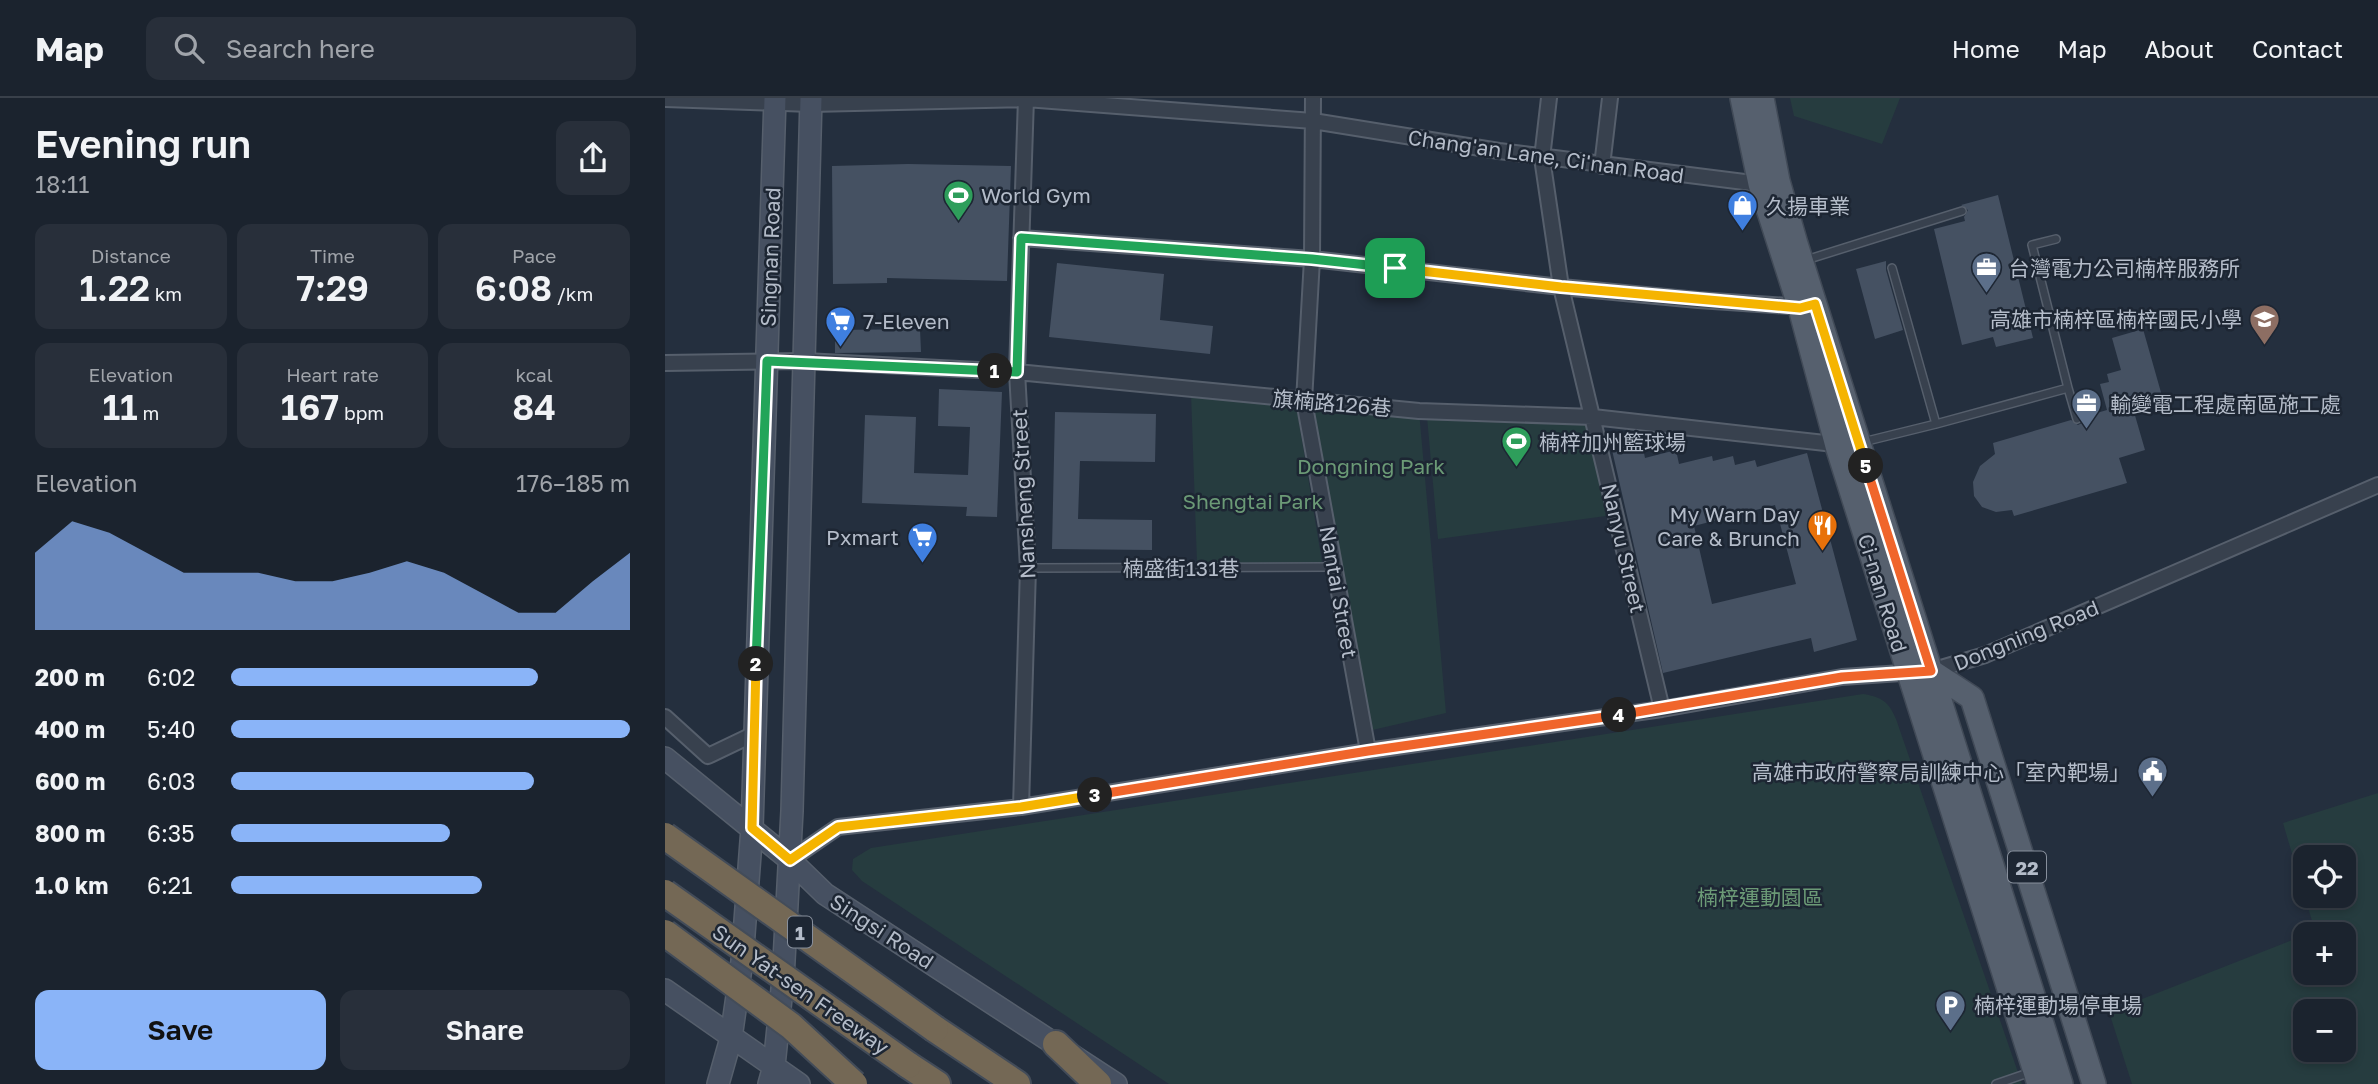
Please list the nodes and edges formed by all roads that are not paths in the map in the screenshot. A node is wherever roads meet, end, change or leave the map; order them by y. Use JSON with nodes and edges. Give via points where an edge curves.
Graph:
{"nodes":[{"id":1,"x":1026,"y":98,"type":"edge"},
{"id":2,"x":1313,"y":98,"type":"edge"},
{"id":3,"x":1549,"y":98,"type":"edge"},
{"id":4,"x":1610,"y":98,"type":"edge"},
{"id":5,"x":1742,"y":98,"type":"edge"},
{"id":6,"x":1762,"y":98,"type":"edge"},
{"id":7,"x":665,"y":99,"type":"edge"},
{"id":8,"x":775,"y":100,"type":"edge"},
{"id":9,"x":811,"y":101,"type":"edge"},
{"id":10,"x":1313,"y":121,"type":"junction"},
{"id":11,"x":1542,"y":158,"type":"junction"},
{"id":12,"x":1602,"y":166,"type":"junction"},
{"id":13,"x":1769,"y":183,"type":"junction"},
{"id":14,"x":1962,"y":211,"type":"dead end"},
{"id":15,"x":1021,"y":238,"type":"junction"},
{"id":16,"x":2056,"y":239,"type":"dead end"},
{"id":17,"x":1312,"y":259,"type":"junction"},
{"id":18,"x":1802,"y":261,"type":"junction"},
{"id":19,"x":1892,"y":268,"type":"dead end"},
{"id":20,"x":1561,"y":287,"type":"junction"},
{"id":21,"x":1807,"y":306,"type":"junction"},
{"id":22,"x":767,"y":361,"type":"junction"},
{"id":23,"x":805,"y":362,"type":"junction"},
{"id":24,"x":665,"y":363,"type":"edge"},
{"id":25,"x":1017,"y":372,"type":"junction"},
{"id":26,"x":2068,"y":388,"type":"junction"},
{"id":27,"x":1304,"y":401,"type":"junction"},
{"id":28,"x":1593,"y":417,"type":"junction"},
{"id":29,"x":2077,"y":419,"type":"dead end"},
{"id":30,"x":1936,"y":424,"type":"junction"},
{"id":31,"x":1848,"y":444,"type":"junction"},
{"id":32,"x":2378,"y":485,"type":"edge"},
{"id":33,"x":1335,"y":567,"type":"junction"},
{"id":34,"x":1028,"y":568,"type":"junction"},
{"id":35,"x":1920,"y":672,"type":"junction"},
{"id":36,"x":1662,"y":709,"type":"junction"},
{"id":37,"x":665,"y":718,"type":"edge"},
{"id":38,"x":754,"y":734,"type":"junction"},
{"id":39,"x":1368,"y":751,"type":"junction"},
{"id":40,"x":665,"y":758,"type":"edge"},
{"id":41,"x":1021,"y":807,"type":"junction"},
{"id":42,"x":752,"y":828,"type":"junction"},
{"id":43,"x":665,"y":836,"type":"edge"},
{"id":44,"x":790,"y":860,"type":"junction"},
{"id":45,"x":665,"y":893,"type":"edge"},
{"id":46,"x":665,"y":933,"type":"edge"},
{"id":47,"x":665,"y":990,"type":"edge"},
{"id":48,"x":731,"y":1038,"type":"junction"},
{"id":49,"x":1056,"y":1044,"type":"junction"},
{"id":50,"x":2059,"y":1068,"type":"edge"},
{"id":51,"x":771,"y":1075,"type":"edge"},
{"id":52,"x":718,"y":1084,"type":"edge"},
{"id":53,"x":799,"y":1084,"type":"edge"},
{"id":54,"x":854,"y":1084,"type":"edge"},
{"id":55,"x":937,"y":1084,"type":"edge"},
{"id":56,"x":1017,"y":1084,"type":"edge"},
{"id":57,"x":1098,"y":1084,"type":"edge"},
{"id":58,"x":1116,"y":1084,"type":"edge"},
{"id":59,"x":1996,"y":1084,"type":"edge"},
{"id":60,"x":2094,"y":1084,"type":"edge"}],
"edges":[{"from":1,"to":9,"type":"street","name":"Chang'an Lane, Ci'nan Road"},
{"from":1,"to":10,"type":"street","name":"Chang'an Lane, Ci'nan Road"},
{"from":1,"to":15,"type":"street","name":"Nansheng Street"},
{"from":2,"to":10,"type":"street","name":"Nantai Street"},
{"from":3,"to":11,"type":"street","name":"Nanyu Street"},
{"from":4,"to":12,"type":"street"},
{"from":5,"to":13,"type":"main road","name":"Ci-nan Road","number":"22"},
{"from":6,"to":13,"type":"main road","name":"Ci-nan Road","number":"22"},
{"from":7,"to":8,"type":"street","name":"Chang'an Lane, Ci'nan Road"},
{"from":8,"to":9,"type":"street","name":"Chang'an Lane, Ci'nan Road"},
{"from":8,"to":22,"type":"street","name":"Singnan Road"},
{"from":9,"to":23,"type":"street","name":"Singnan Road"},
{"from":10,"to":11,"type":"street","name":"Chang'an Lane, Ci'nan Road"},
{"from":10,"to":17,"type":"street","name":"Nantai Street"},
{"from":11,"to":12,"type":"street","name":"Chang'an Lane, Ci'nan Road"},
{"from":11,"to":20,"type":"street","name":"Nanyu Street"},
{"from":12,"to":13,"type":"street","name":"Chang'an Lane, Ci'nan Road"},
{"from":13,"to":18,"type":"main road","name":"Ci-nan Road","number":"22"},
{"from":13,"to":21,"type":"main road","name":"Ci-nan Road","number":"22"},
{"from":14,"to":18,"type":"lane"},
{"from":15,"to":17,"type":"street"},
{"from":15,"to":25,"type":"street","name":"Nansheng Street"},
{"from":16,"to":26,"type":"lane","via":[[2032,245]]},
{"from":17,"to":20,"type":"street"},
{"from":17,"to":27,"type":"street","name":"Nantai Street"},
{"from":18,"to":21,"type":"main road","name":"Ci-nan Road","number":"22"},
{"from":19,"to":30,"type":"lane"},
{"from":20,"to":21,"type":"street"},
{"from":20,"to":28,"type":"street","name":"Nanyu Street"},
{"from":21,"to":31,"type":"main road","name":"Ci-nan Road","number":"22"},
{"from":22,"to":23,"type":"street","name":"旗楠路126巷"},
{"from":22,"to":24,"type":"street","name":"旗楠路126巷"},
{"from":22,"to":38,"type":"street","name":"Singnan Road"},
{"from":23,"to":25,"type":"street","name":"旗楠路126巷"},
{"from":23,"to":44,"type":"street","name":"Singnan Road"},
{"from":25,"to":27,"type":"street","name":"旗楠路126巷"},
{"from":25,"to":34,"type":"street","name":"Nansheng Street"},
{"from":26,"to":29,"type":"lane"},
{"from":26,"to":30,"type":"lane"},
{"from":27,"to":28,"type":"street","name":"旗楠路126巷","via":[[1419,411]]},
{"from":27,"to":33,"type":"street","name":"Nantai Street"},
{"from":28,"to":31,"type":"street","name":"旗楠路126巷"},
{"from":28,"to":36,"type":"street","name":"Nanyu Street"},
{"from":30,"to":31,"type":"lane"},
{"from":31,"to":35,"type":"main road","name":"Ci-nan Road","number":"22"},
{"from":32,"to":35,"type":"street","name":"Dongning Road","via":[[1985,655]]},
{"from":33,"to":34,"type":"lane","name":"楠盛街131巷"},
{"from":33,"to":39,"type":"street","name":"Nantai Street"},
{"from":34,"to":41,"type":"street","name":"Nansheng Street"},
{"from":35,"to":36,"type":"street","name":"Dongning Road","via":[[1842,677]]},
{"from":35,"to":50,"type":"main road","name":"Ci-nan Road","number":"22"},
{"from":35,"to":50,"type":"main road","name":"Ci-nan Road","number":"22","via":[[1972,698]]},
{"from":36,"to":39,"type":"street","name":"Dongning Road"},
{"from":37,"to":38,"type":"street","via":[[708,757]]},
{"from":38,"to":42,"type":"street","name":"Singnan Road"},
{"from":39,"to":41,"type":"street","name":"Dongning Road"},
{"from":40,"to":42,"type":"street","name":"Singsi Road"},
{"from":41,"to":44,"type":"street","name":"Dongning Road","via":[[838,827]]},
{"from":42,"to":44,"type":"street","name":"Singsi Road"},
{"from":42,"to":48,"type":"street","name":"Singnan Road"},
{"from":43,"to":56,"type":"highway","number":"1","bridge":true},
{"from":44,"to":49,"type":"street","name":"Singsi Road","via":[[825,894]]},
{"from":44,"to":51,"type":"street","name":"Singnan Road","via":[[783,979]]},
{"from":45,"to":55,"type":"highway","name":"Sun Yat-sen Freeway","number":"1","bridge":true},
{"from":46,"to":54,"type":"highway","bridge":true,"via":[[791,1026]]},
{"from":47,"to":48,"type":"street"},
{"from":48,"to":51,"type":"street"},
{"from":48,"to":52,"type":"street","name":"Singnan Road"},
{"from":49,"to":57,"type":"highway"},
{"from":49,"to":58,"type":"street","name":"Singsi Road"},
{"from":50,"to":59,"type":"lane"},
{"from":50,"to":60,"type":"main road","name":"Ci-nan Road","number":"22"},
{"from":51,"to":53,"type":"street"}]}
